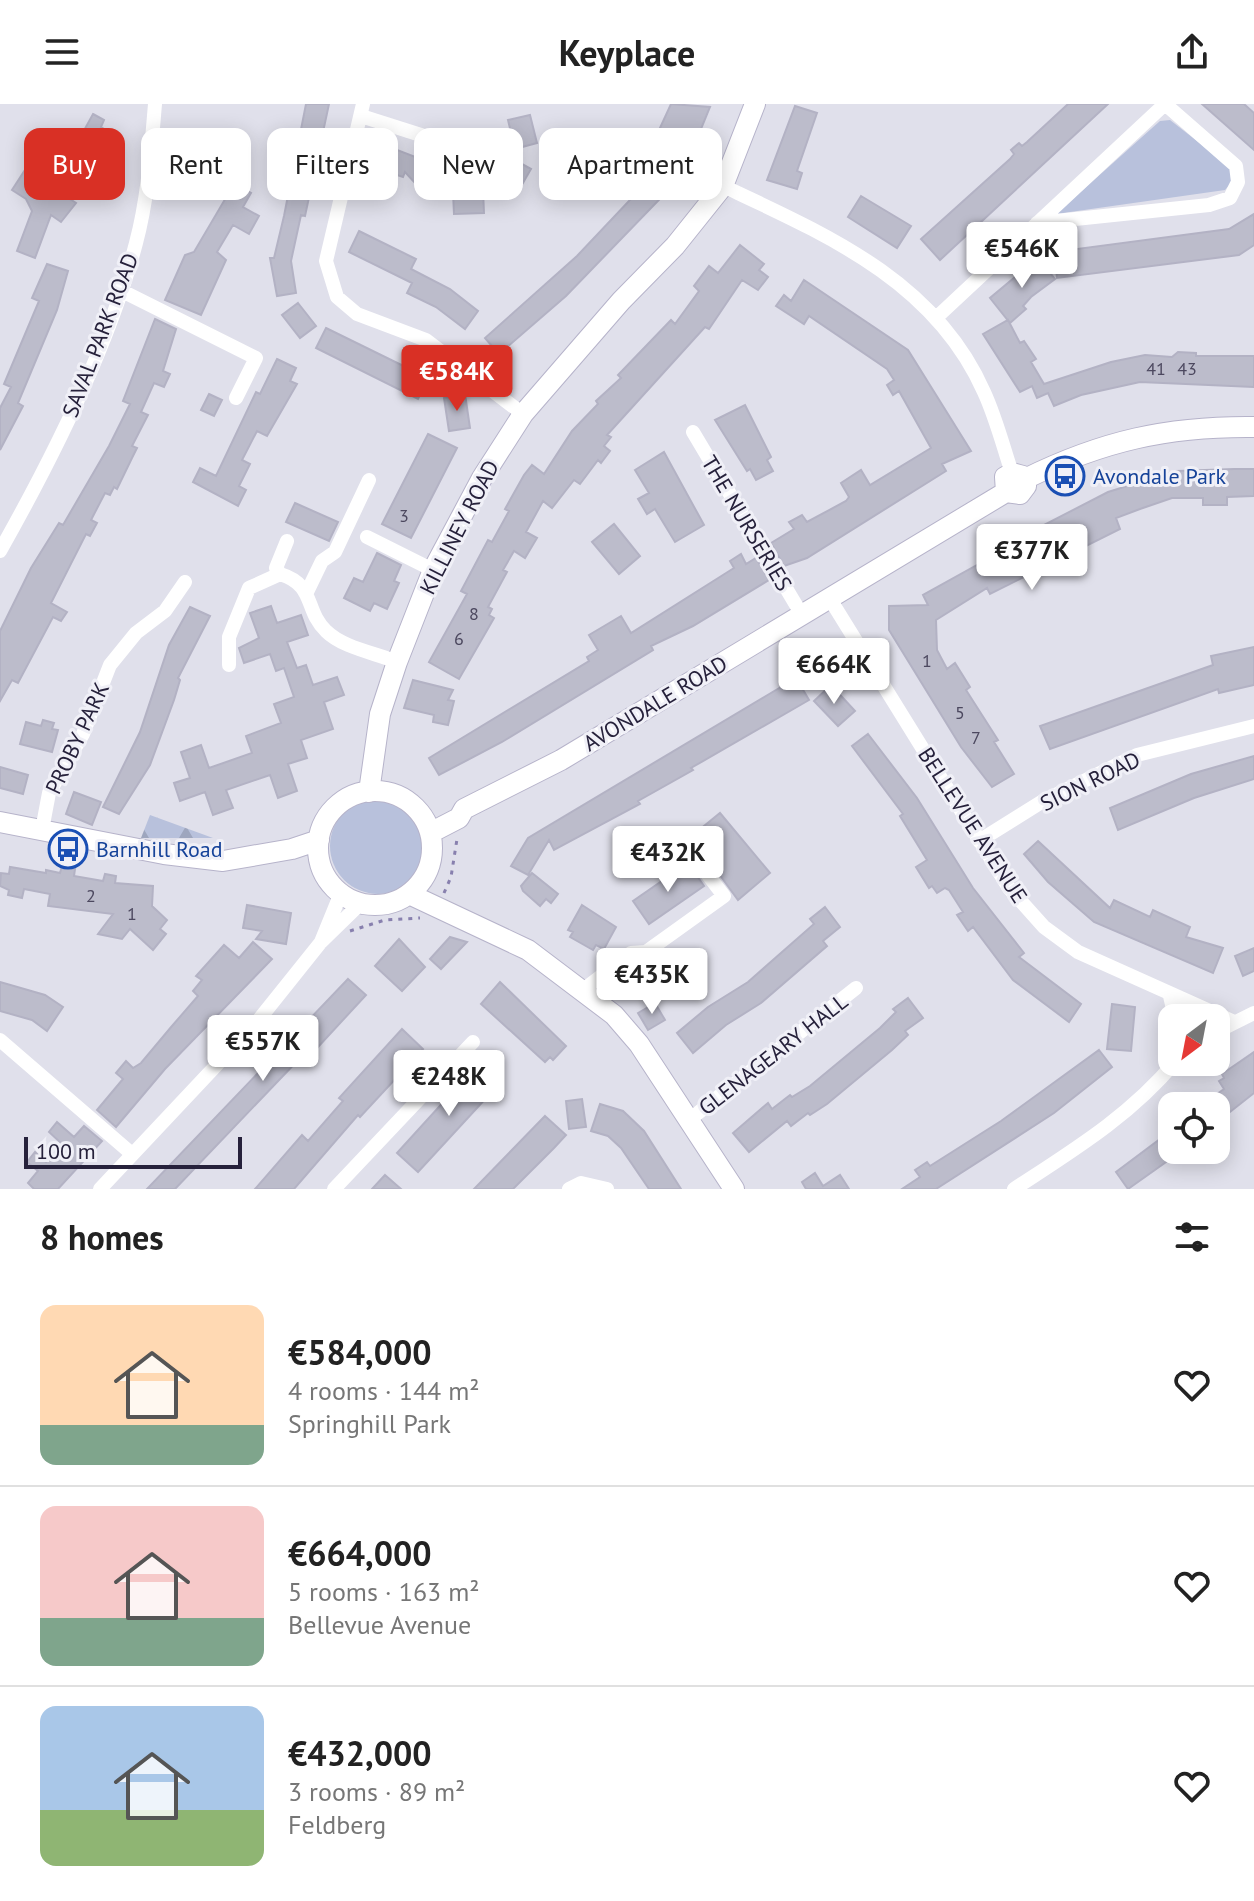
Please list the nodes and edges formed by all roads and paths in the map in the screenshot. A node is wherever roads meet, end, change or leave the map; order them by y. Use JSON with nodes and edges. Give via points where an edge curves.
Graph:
{"nodes":[{"id":1,"x":155,"y":104,"type":"edge"},
{"id":2,"x":755,"y":104,"type":"edge"},
{"id":3,"x":1165,"y":104,"type":"edge"},
{"id":4,"x":362,"y":110,"type":"edge"},
{"id":5,"x":414,"y":130,"type":"edge"},
{"id":6,"x":723,"y":186,"type":"junction"},
{"id":7,"x":1037,"y":223,"type":"junction"},
{"id":8,"x":120,"y":290,"type":"junction"},
{"id":9,"x":937,"y":317,"type":"junction"},
{"id":10,"x":236,"y":398,"type":"dead end"},
{"id":11,"x":523,"y":414,"type":"junction"},
{"id":12,"x":1254,"y":427,"type":"edge"},
{"id":13,"x":693,"y":432,"type":"dead end"},
{"id":14,"x":369,"y":480,"type":"dead end"},
{"id":15,"x":1016,"y":480,"type":"junction"},
{"id":16,"x":367,"y":537,"type":"dead end"},
{"id":17,"x":287,"y":541,"type":"dead end"},
{"id":18,"x":0,"y":551,"type":"edge"},
{"id":19,"x":433,"y":570,"type":"junction"},
{"id":20,"x":280,"y":574,"type":"junction"},
{"id":21,"x":185,"y":582,"type":"dead end"},
{"id":22,"x":307,"y":592,"type":"junction"},
{"id":23,"x":830,"y":599,"type":"junction"},
{"id":24,"x":802,"y":615,"type":"junction"},
{"id":25,"x":397,"y":662,"type":"junction"},
{"id":26,"x":229,"y":665,"type":"dead end"},
{"id":27,"x":1254,"y":726,"type":"edge"},
{"id":28,"x":369,"y":792,"type":"junction"},
{"id":29,"x":0,"y":822,"type":"edge"},
{"id":30,"x":426,"y":825,"type":"junction"},
{"id":31,"x":42,"y":830,"type":"junction"},
{"id":32,"x":460,"y":832,"type":"dead end"},
{"id":33,"x":319,"y":840,"type":"junction"},
{"id":34,"x":979,"y":841,"type":"junction"},
{"id":35,"x":256,"y":855,"type":"junction"},
{"id":36,"x":320,"y":861,"type":"junction"},
{"id":37,"x":698,"y":862,"type":"dead end"},
{"id":38,"x":415,"y":887,"type":"junction"},
{"id":39,"x":341,"y":893,"type":"junction"},
{"id":40,"x":444,"y":893,"type":"dead end"},
{"id":41,"x":361,"y":903,"type":"junction"},
{"id":42,"x":430,"y":914,"type":"dead end"},
{"id":43,"x":344,"y":927,"type":"dead end"},
{"id":44,"x":321,"y":942,"type":"junction"},
{"id":45,"x":856,"y":988,"type":"dead end"},
{"id":46,"x":583,"y":990,"type":"junction"},
{"id":47,"x":1170,"y":996,"type":"junction"},
{"id":48,"x":1172,"y":1004,"type":"edge"},
{"id":49,"x":1254,"y":1013,"type":"edge"},
{"id":50,"x":1234,"y":1022,"type":"junction"},
{"id":51,"x":1230,"y":1024,"type":"edge"},
{"id":52,"x":0,"y":1040,"type":"edge"},
{"id":53,"x":473,"y":1042,"type":"dead end"},
{"id":54,"x":1163,"y":1076,"type":"edge"},
{"id":55,"x":689,"y":1120,"type":"junction"},
{"id":56,"x":132,"y":1154,"type":"junction"},
{"id":57,"x":1019,"y":1188,"type":"edge"},
{"id":58,"x":100,"y":1189,"type":"edge"},
{"id":59,"x":334,"y":1189,"type":"edge"},
{"id":60,"x":569,"y":1189,"type":"edge"},
{"id":61,"x":607,"y":1189,"type":"edge"},
{"id":62,"x":734,"y":1189,"type":"edge"}],
"edges":[{"from":1,"to":8,"type":"street","name":"SAVAL PARK ROAD","via":[[145,201]]},
{"from":2,"to":6,"type":"street","name":"KILLINEY ROAD"},
{"from":3,"to":7,"type":"street"},
{"from":3,"to":7,"type":"street","via":[[1236,166],[1238,182],[1230,198],[1209,205]]},
{"from":4,"to":5,"type":"street"},
{"from":4,"to":11,"type":"street","via":[[326,261],[337,297],[357,314],[426,340]]},
{"from":6,"to":9,"type":"street","via":[[892,275]]},
{"from":6,"to":11,"type":"street","name":"KILLINEY ROAD"},
{"from":7,"to":9,"type":"street"},
{"from":8,"to":10,"type":"street","via":[[256,358]]},
{"from":8,"to":18,"type":"street","name":"SAVAL PARK ROAD","via":[[63,433]]},
{"from":9,"to":15,"type":"street","via":[[984,391]]},
{"from":11,"to":19,"type":"street","name":"KILLINEY ROAD"},
{"from":12,"to":15,"type":"street","name":"AVONDALE ROAD","via":[[1134,436]]},
{"from":13,"to":24,"type":"street","name":"THE NURSERIES"},
{"from":14,"to":22,"type":"street","via":[[335,552],[322,561]]},
{"from":15,"to":23,"type":"street","name":"AVONDALE ROAD"},
{"from":16,"to":19,"type":"street"},
{"from":17,"to":20,"type":"street","via":[[276,568]]},
{"from":19,"to":25,"type":"street","name":"KILLINEY ROAD"},
{"from":20,"to":22,"type":"street","via":[[294,578]]},
{"from":20,"to":26,"type":"street","via":[[249,588],[229,637]]},
{"from":21,"to":31,"type":"street","name":"PROBY PARK","via":[[165,611],[136,633],[110,665],[83,734],[49,793]]},
{"from":22,"to":25,"type":"street","via":[[326,631]]},
{"from":23,"to":24,"type":"street","name":"AVONDALE ROAD"},
{"from":23,"to":34,"type":"street","name":"BELLEVUE AVENUE"},
{"from":24,"to":30,"type":"street","name":"AVONDALE ROAD","via":[[561,760],[464,809],[453,806]]},
{"from":25,"to":28,"type":"street","name":"KILLINEY ROAD","via":[[380,714]]},
{"from":27,"to":34,"type":"street","name":"SION ROAD","via":[[1137,755],[1043,801]]},
{"from":28,"to":30,"type":"street","via":[[396,795]]},
{"from":28,"to":33,"type":"street","via":[[339,804]]},
{"from":29,"to":31,"type":"street"},
{"from":30,"to":38,"type":"street","via":[[431,859]]},
{"from":31,"to":35,"type":"street","via":[[193,858],[223,861]]},
{"from":32,"to":40,"type":"path"},
{"from":33,"to":35,"type":"street"},
{"from":33,"to":36,"type":"street"},
{"from":34,"to":47,"type":"street","name":"BELLEVUE AVENUE","via":[[1009,888],[1044,927],[1078,952]]},
{"from":35,"to":36,"type":"street"},
{"from":36,"to":39,"type":"street"},
{"from":37,"to":46,"type":"street","via":[[724,896],[646,952],[631,953]]},
{"from":38,"to":41,"type":"street","via":[[384,904]]},
{"from":38,"to":46,"type":"street","via":[[453,913],[528,950]]},
{"from":39,"to":41,"type":"street"},
{"from":39,"to":44,"type":"street"},
{"from":41,"to":44,"type":"street"},
{"from":42,"to":43,"type":"path","via":[[385,920],[352,933]]},
{"from":44,"to":56,"type":"street","via":[[257,1022]]},
{"from":45,"to":55,"type":"street","name":"GLENAGEARY HALL"},
{"from":46,"to":55,"type":"street","via":[[639,1044]]},
{"from":47,"to":48,"type":"street"},
{"from":47,"to":50,"type":"street","name":"BELLEVUE AVENUE"},
{"from":49,"to":50,"type":"street"},
{"from":50,"to":51,"type":"street"},
{"from":52,"to":56,"type":"street"},
{"from":53,"to":59,"type":"street"},
{"from":54,"to":57,"type":"street","via":[[1089,1141]]},
{"from":55,"to":62,"type":"street"},
{"from":56,"to":58,"type":"street"},
{"from":60,"to":61,"type":"street","via":[[581,1183]]}]}
